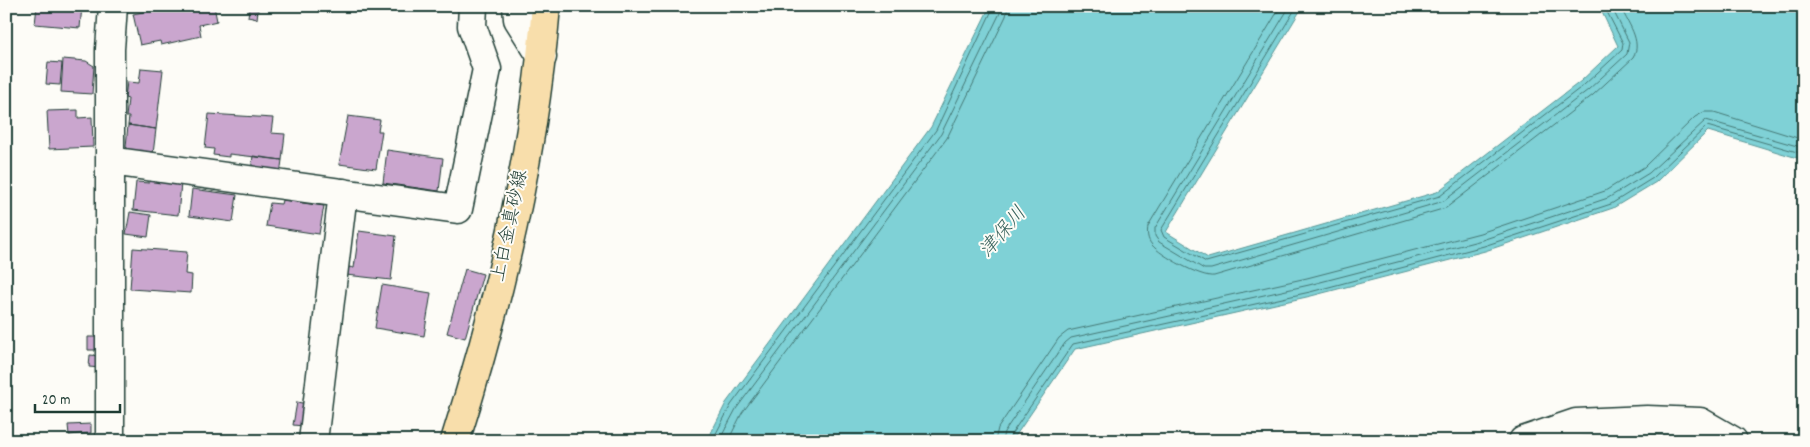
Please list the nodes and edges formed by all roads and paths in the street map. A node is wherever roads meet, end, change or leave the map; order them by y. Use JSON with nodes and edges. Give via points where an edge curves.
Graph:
{"nodes":[{"id":1,"x":113,"y":6,"type":"edge"},
{"id":2,"x":473,"y":6,"type":"edge"},
{"id":3,"x":517,"y":6,"type":"edge"},
{"id":4,"x":546,"y":6,"type":"edge"},
{"id":5,"x":542,"y":56,"type":"junction"},
{"id":6,"x":110,"y":160,"type":"junction"},
{"id":7,"x":343,"y":193,"type":"junction"},
{"id":8,"x":1652,"y":430,"type":"edge"},
{"id":9,"x":110,"y":441,"type":"edge"},
{"id":10,"x":313,"y":441,"type":"edge"},
{"id":11,"x":455,"y":441,"type":"edge"},
{"id":12,"x":1523,"y":441,"type":"edge"},
{"id":13,"x":1732,"y":441,"type":"edge"}],
"edges":[{"from":1,"to":6,"type":"street"},
{"from":2,"to":7,"type":"street","via":[[472,26],[488,70],[458,210]]},
{"from":3,"to":5,"type":"street","via":[[518,19]]},
{"from":4,"to":5,"type":"main road","name":"上白金真砂線"},
{"from":5,"to":11,"type":"main road","name":"上白金真砂線","via":[[515,217],[479,364]]},
{"from":6,"to":7,"type":"street"},
{"from":6,"to":9,"type":"street"},
{"from":7,"to":10,"type":"street"},
{"from":8,"to":12,"type":"street","via":[[1576,423]]},
{"from":8,"to":13,"type":"street","via":[[1700,422]]}]}
